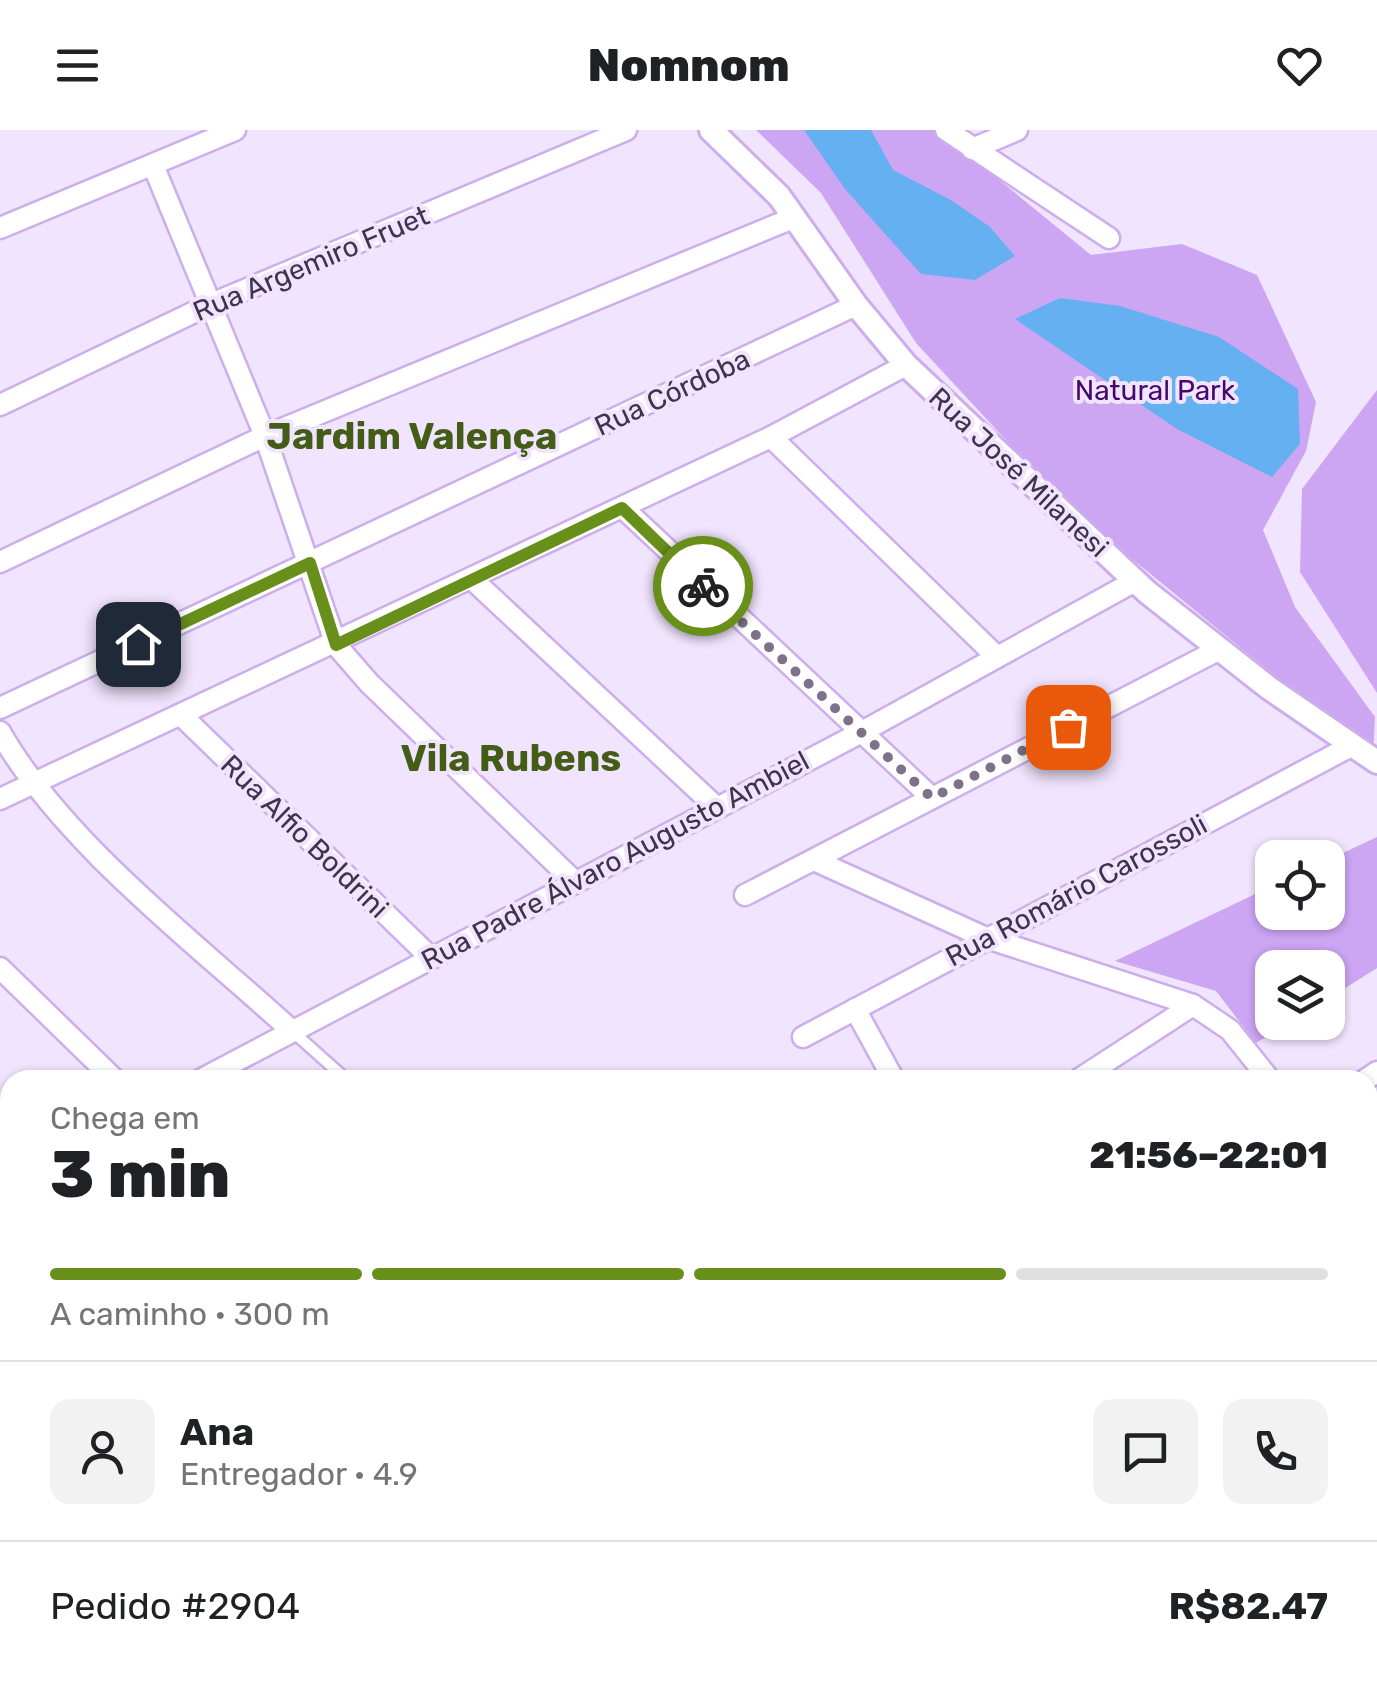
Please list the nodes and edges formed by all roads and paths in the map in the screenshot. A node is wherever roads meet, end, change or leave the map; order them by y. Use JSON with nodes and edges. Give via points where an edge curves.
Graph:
{"nodes":[{"id":1,"x":235,"y":130,"type":"edge"},
{"id":2,"x":626,"y":130,"type":"edge"},
{"id":3,"x":711,"y":130,"type":"edge"},
{"id":4,"x":946,"y":130,"type":"edge"},
{"id":5,"x":1017,"y":130,"type":"edge"},
{"id":6,"x":972,"y":149,"type":"junction"},
{"id":7,"x":153,"y":165,"type":"junction"},
{"id":8,"x":793,"y":218,"type":"junction"},
{"id":9,"x":0,"y":228,"type":"edge"},
{"id":10,"x":1110,"y":238,"type":"dead end"},
{"id":11,"x":209,"y":305,"type":"junction"},
{"id":12,"x":856,"y":305,"type":"junction"},
{"id":13,"x":906,"y":365,"type":"junction"},
{"id":14,"x":0,"y":405,"type":"edge"},
{"id":15,"x":265,"y":436,"type":"junction"},
{"id":16,"x":771,"y":437,"type":"junction"},
{"id":17,"x":622,"y":508,"type":"junction"},
{"id":18,"x":0,"y":562,"type":"edge"},
{"id":19,"x":310,"y":563,"type":"junction"},
{"id":20,"x":472,"y":579,"type":"junction"},
{"id":21,"x":1135,"y":582,"type":"junction"},
{"id":22,"x":336,"y":645,"type":"junction"},
{"id":23,"x":1220,"y":649,"type":"junction"},
{"id":24,"x":996,"y":656,"type":"junction"},
{"id":25,"x":0,"y":708,"type":"edge"},
{"id":26,"x":181,"y":715,"type":"junction"},
{"id":27,"x":0,"y":732,"type":"edge"},
{"id":28,"x":860,"y":733,"type":"junction"},
{"id":29,"x":1351,"y":746,"type":"junction"},
{"id":30,"x":1377,"y":762,"type":"edge"},
{"id":31,"x":32,"y":782,"type":"junction"},
{"id":32,"x":0,"y":798,"type":"edge"},
{"id":33,"x":932,"y":798,"type":"junction"},
{"id":34,"x":716,"y":806,"type":"junction"},
{"id":35,"x":816,"y":860,"type":"junction"},
{"id":36,"x":574,"y":882,"type":"junction"},
{"id":37,"x":745,"y":896,"type":"dead end"},
{"id":38,"x":984,"y":938,"type":"junction"},
{"id":39,"x":430,"y":957,"type":"junction"},
{"id":40,"x":0,"y":968,"type":"edge"},
{"id":41,"x":1147,"y":988,"type":"junction"},
{"id":42,"x":1193,"y":1005,"type":"junction"},
{"id":43,"x":855,"y":1009,"type":"junction"},
{"id":44,"x":1156,"y":1030,"type":"junction"},
{"id":45,"x":292,"y":1031,"type":"junction"},
{"id":46,"x":803,"y":1037,"type":"dead end"},
{"id":47,"x":105,"y":1070,"type":"edge"},
{"id":48,"x":219,"y":1070,"type":"edge"},
{"id":49,"x":336,"y":1070,"type":"edge"},
{"id":50,"x":889,"y":1070,"type":"edge"},
{"id":51,"x":1094,"y":1070,"type":"edge"},
{"id":52,"x":1262,"y":1070,"type":"edge"}],
"edges":[{"from":1,"to":7,"type":"street"},
{"from":2,"to":11,"type":"street","name":"Rua Argemiro Fruet"},
{"from":3,"to":8,"type":"street","name":"Rua José Milanesi"},
{"from":4,"to":6,"type":"street"},
{"from":5,"to":6,"type":"street"},
{"from":6,"to":10,"type":"street"},
{"from":7,"to":9,"type":"street"},
{"from":7,"to":11,"type":"street"},
{"from":8,"to":12,"type":"street","name":"Rua José Milanesi"},
{"from":8,"to":15,"type":"street"},
{"from":11,"to":14,"type":"street","name":"Rua Argemiro Fruet"},
{"from":11,"to":15,"type":"street"},
{"from":12,"to":13,"type":"street","name":"Rua José Milanesi"},
{"from":12,"to":19,"type":"street","name":"Rua Córdoba"},
{"from":13,"to":16,"type":"street"},
{"from":13,"to":21,"type":"street","name":"Rua José Milanesi"},
{"from":15,"to":18,"type":"street"},
{"from":15,"to":19,"type":"street"},
{"from":16,"to":17,"type":"street"},
{"from":16,"to":24,"type":"street"},
{"from":17,"to":20,"type":"street"},
{"from":17,"to":28,"type":"street"},
{"from":19,"to":22,"type":"street"},
{"from":19,"to":25,"type":"street","name":"Rua Córdoba"},
{"from":20,"to":22,"type":"street"},
{"from":20,"to":34,"type":"street"},
{"from":21,"to":23,"type":"street","name":"Rua José Milanesi"},
{"from":21,"to":24,"type":"street","name":"Rua Padre Álvaro Augusto Ambiel"},
{"from":22,"to":26,"type":"street"},
{"from":22,"to":36,"type":"street"},
{"from":23,"to":29,"type":"street","name":"Rua José Milanesi"},
{"from":23,"to":33,"type":"street"},
{"from":24,"to":28,"type":"street","name":"Rua Padre Álvaro Augusto Ambiel"},
{"from":26,"to":31,"type":"street"},
{"from":26,"to":39,"type":"street","name":"Rua Alfio Boldrini"},
{"from":27,"to":31,"type":"street"},
{"from":28,"to":33,"type":"street"},
{"from":28,"to":34,"type":"street","name":"Rua Padre Álvaro Augusto Ambiel"},
{"from":29,"to":30,"type":"street","name":"Rua José Milanesi"},
{"from":29,"to":38,"type":"street","name":"Rua Romário Carossoli"},
{"from":31,"to":32,"type":"street"},
{"from":31,"to":45,"type":"street","via":[[101,856]]},
{"from":33,"to":35,"type":"street"},
{"from":34,"to":36,"type":"street","name":"Rua Padre Álvaro Augusto Ambiel"},
{"from":35,"to":37,"type":"street"},
{"from":35,"to":38,"type":"street"},
{"from":36,"to":39,"type":"street","name":"Rua Padre Álvaro Augusto Ambiel"},
{"from":38,"to":41,"type":"street"},
{"from":38,"to":43,"type":"street","name":"Rua Romário Carossoli"},
{"from":39,"to":45,"type":"street","name":"Rua Padre Álvaro Augusto Ambiel"},
{"from":40,"to":47,"type":"street"},
{"from":41,"to":42,"type":"street"},
{"from":41,"to":44,"type":"street"},
{"from":42,"to":44,"type":"street"},
{"from":42,"to":52,"type":"street","via":[[1230,1030]]},
{"from":43,"to":46,"type":"street","name":"Rua Romário Carossoli"},
{"from":43,"to":50,"type":"street"},
{"from":44,"to":51,"type":"street"},
{"from":45,"to":48,"type":"street","name":"Rua Padre Álvaro Augusto Ambiel"},
{"from":45,"to":49,"type":"lane"}]}
